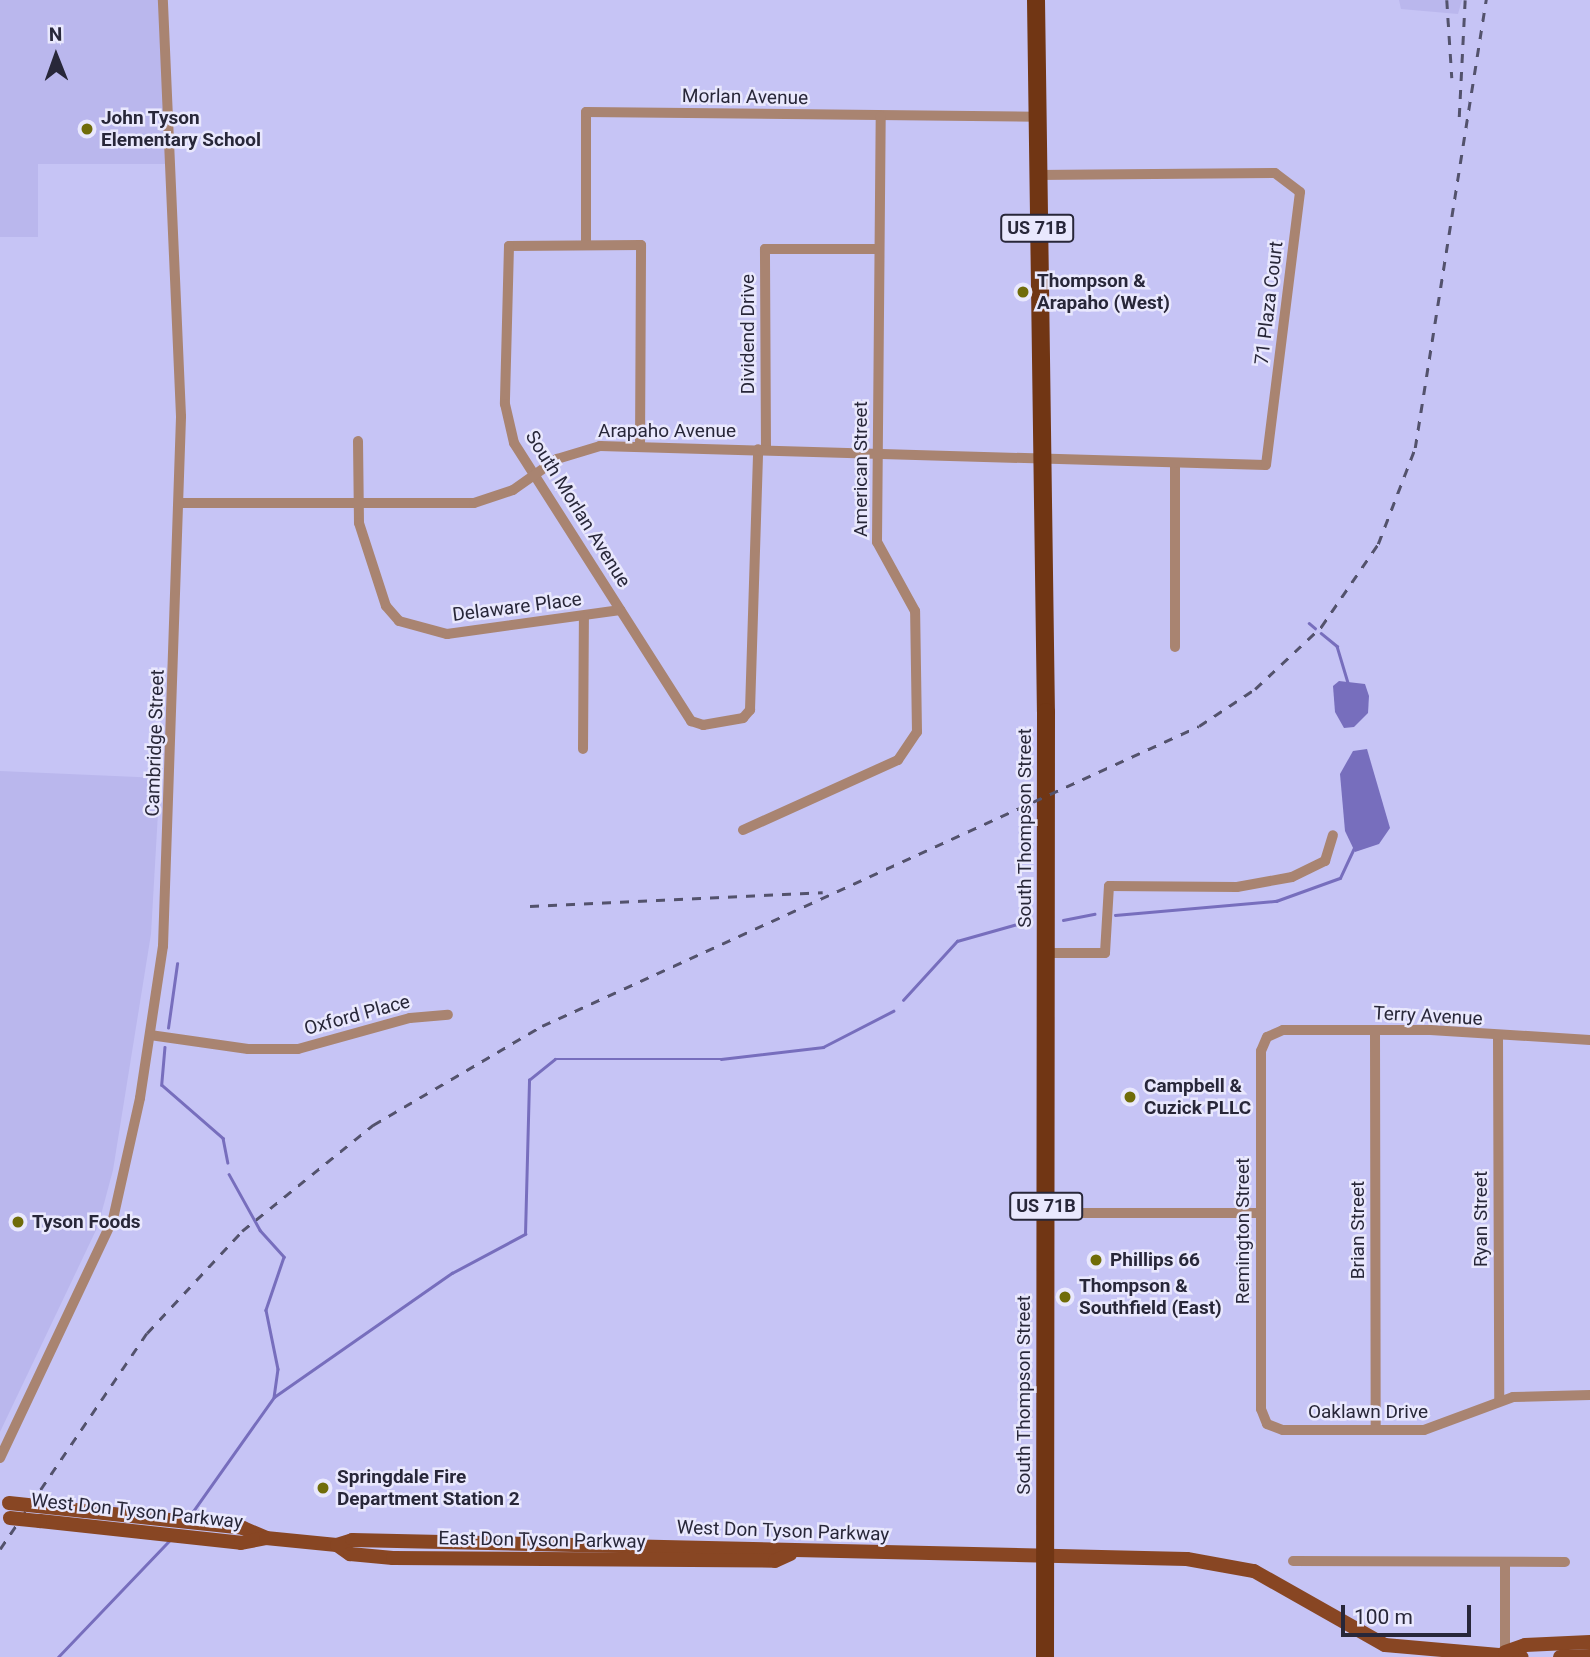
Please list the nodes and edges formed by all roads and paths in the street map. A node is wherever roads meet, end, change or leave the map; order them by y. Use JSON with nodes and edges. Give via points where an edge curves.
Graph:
{"nodes":[{"id":1,"x":163,"y":0,"type":"edge"},
{"id":2,"x":1036,"y":0,"type":"edge"},
{"id":3,"x":881,"y":116,"type":"junction"},
{"id":4,"x":1037,"y":117,"type":"junction"},
{"id":5,"x":1036,"y":175,"type":"junction"},
{"id":6,"x":586,"y":245,"type":"junction"},
{"id":7,"x":879,"y":249,"type":"junction"},
{"id":8,"x":358,"y":441,"type":"dead end"},
{"id":9,"x":640,"y":447,"type":"junction"},
{"id":10,"x":762,"y":449,"type":"junction"},
{"id":11,"x":879,"y":449,"type":"junction"},
{"id":12,"x":1043,"y":456,"type":"junction"},
{"id":13,"x":1175,"y":463,"type":"junction"},
{"id":14,"x":535,"y":475,"type":"junction"},
{"id":15,"x":179,"y":503,"type":"junction"},
{"id":16,"x":358,"y":504,"type":"junction"},
{"id":17,"x":620,"y":610,"type":"junction"},
{"id":18,"x":584,"y":617,"type":"junction"},
{"id":19,"x":1175,"y":647,"type":"dead end"},
{"id":20,"x":583,"y":749,"type":"dead end"},
{"id":21,"x":743,"y":830,"type":"dead end"},
{"id":22,"x":1333,"y":835,"type":"dead end"},
{"id":23,"x":1046,"y":953,"type":"junction"},
{"id":24,"x":448,"y":1015,"type":"dead end"},
{"id":25,"x":1375,"y":1030,"type":"junction"},
{"id":26,"x":150,"y":1035,"type":"junction"},
{"id":27,"x":1267,"y":1037,"type":"joint"},
{"id":28,"x":1498,"y":1038,"type":"junction"},
{"id":29,"x":1590,"y":1040,"type":"edge"},
{"id":30,"x":1046,"y":1213,"type":"junction"},
{"id":31,"x":1261,"y":1213,"type":"junction"},
{"id":32,"x":1590,"y":1395,"type":"edge"},
{"id":33,"x":1499,"y":1401,"type":"junction"},
{"id":34,"x":1267,"y":1424,"type":"joint"},
{"id":35,"x":1376,"y":1430,"type":"junction"},
{"id":36,"x":0,"y":1458,"type":"edge"},
{"id":37,"x":5,"y":1510,"type":"edge"},
{"id":38,"x":267,"y":1538,"type":"junction"},
{"id":39,"x":1045,"y":1557,"type":"junction"},
{"id":40,"x":1293,"y":1561,"type":"dead end"},
{"id":41,"x":1565,"y":1562,"type":"dead end"},
{"id":42,"x":1505,"y":1563,"type":"junction"},
{"id":43,"x":1590,"y":1642,"type":"edge"},
{"id":44,"x":1505,"y":1653,"type":"junction"},
{"id":45,"x":1590,"y":1656,"type":"edge"},
{"id":46,"x":1045,"y":1657,"type":"edge"},
{"id":47,"x":1521,"y":1657,"type":"edge"},
{"id":48,"x":1560,"y":1657,"type":"edge"}],
"edges":[{"from":1,"to":15,"type":"street","name":"Cambridge Street","via":[[174,141]]},
{"from":2,"to":4,"type":"highway","name":"South Thompson Street","number":"US 71B"},
{"from":3,"to":4,"type":"street","name":"Morlan Avenue"},
{"from":3,"to":6,"type":"street","name":"Morlan Avenue","via":[[586,112]]},
{"from":3,"to":7,"type":"street","name":"American Street"},
{"from":4,"to":5,"type":"highway","name":"South Thompson Street","number":"US 71B"},
{"from":5,"to":12,"type":"highway","name":"South Thompson Street","number":"US 71B"},
{"from":5,"to":13,"type":"street","name":"71 Plaza Court","via":[[1275,173],[1300,192],[1266,465]]},
{"from":6,"to":9,"type":"street","via":[[641,245]]},
{"from":6,"to":14,"type":"street","name":"South Morlan Avenue","via":[[509,246],[505,404],[514,443]]},
{"from":7,"to":10,"type":"street","name":"Dividend Drive","via":[[765,249]]},
{"from":7,"to":11,"type":"street","name":"American Street"},
{"from":8,"to":16,"type":"street","name":"Delaware Place"},
{"from":9,"to":10,"type":"street","name":"Arapaho Avenue"},
{"from":9,"to":14,"type":"street","name":"Arapaho Avenue","via":[[578,450]]},
{"from":10,"to":11,"type":"street","name":"Arapaho Avenue"},
{"from":10,"to":17,"type":"street","name":"South Morlan Avenue","via":[[748,716],[696,725]]},
{"from":11,"to":12,"type":"street","name":"Arapaho Avenue"},
{"from":11,"to":21,"type":"street","name":"American Street","via":[[877,542],[918,624],[915,743],[898,760]]},
{"from":12,"to":13,"type":"street","name":"71 Plaza Court"},
{"from":12,"to":23,"type":"highway","name":"South Thompson Street","number":"US 71B"},
{"from":13,"to":19,"type":"street"},
{"from":14,"to":16,"type":"street","name":"Arapaho Avenue","via":[[474,503]]},
{"from":14,"to":17,"type":"street","name":"South Morlan Avenue"},
{"from":15,"to":16,"type":"street","name":"Arapaho Avenue"},
{"from":15,"to":26,"type":"street","name":"Cambridge Street","via":[[167,894]]},
{"from":16,"to":18,"type":"street","name":"Delaware Place","via":[[386,606],[399,621],[447,634]]},
{"from":17,"to":18,"type":"street","name":"Delaware Place"},
{"from":18,"to":20,"type":"street"},
{"from":22,"to":23,"type":"street","via":[[1325,861],[1292,877],[1237,887],[1109,886],[1105,953]]},
{"from":23,"to":30,"type":"highway","name":"South Thompson Street","number":"US 71B"},
{"from":24,"to":26,"type":"street","name":"Oxford Place","via":[[410,1018],[338,1041],[285,1050]]},
{"from":25,"to":27,"type":"street","name":"Terry Avenue","via":[[1283,1030]]},
{"from":25,"to":28,"type":"street","name":"Terry Avenue"},
{"from":25,"to":35,"type":"street","name":"Brian Street"},
{"from":26,"to":36,"type":"street","name":"Cambridge Street","via":[[109,1231]]},
{"from":27,"to":31,"type":"street","name":"Remington Street","via":[[1261,1051]]},
{"from":28,"to":29,"type":"street","name":"Terry Avenue"},
{"from":28,"to":33,"type":"street","name":"Ryan Street"},
{"from":30,"to":31,"type":"street"},
{"from":30,"to":39,"type":"highway","name":"South Thompson Street","number":"US 71B"},
{"from":31,"to":34,"type":"street","name":"Remington Street","via":[[1261,1409]]},
{"from":32,"to":33,"type":"street","name":"Oaklawn Drive"},
{"from":33,"to":35,"type":"street","name":"Oaklawn Drive","via":[[1437,1429]]},
{"from":34,"to":35,"type":"street","name":"Oaklawn Drive","via":[[1283,1430]]},
{"from":37,"to":38,"type":"main road","bridge":true,"via":[[85,1511],[200,1523]]},
{"from":37,"to":38,"type":"main road","name":"West Don Tyson Parkway","bridge":true,"via":[[40,1521],[184,1537],[241,1543]]},
{"from":38,"to":39,"type":"main road","name":"West Don Tyson Parkway","via":[[337,1545],[352,1540],[775,1547],[790,1554]]},
{"from":39,"to":44,"type":"main road","name":"West Don Tyson Parkway","via":[[1220,1562],[1284,1586],[1385,1645],[1444,1654]]},
{"from":39,"to":46,"type":"highway","name":"South Thompson Street","number":"US 71B"},
{"from":40,"to":42,"type":"street"},
{"from":41,"to":42,"type":"street"},
{"from":42,"to":44,"type":"street"},
{"from":43,"to":44,"type":"main road","name":"West Don Tyson Parkway","via":[[1525,1645]]},
{"from":44,"to":47,"type":"main road","name":"West Don Tyson Parkway"},
{"from":45,"to":48,"type":"main road"}]}
